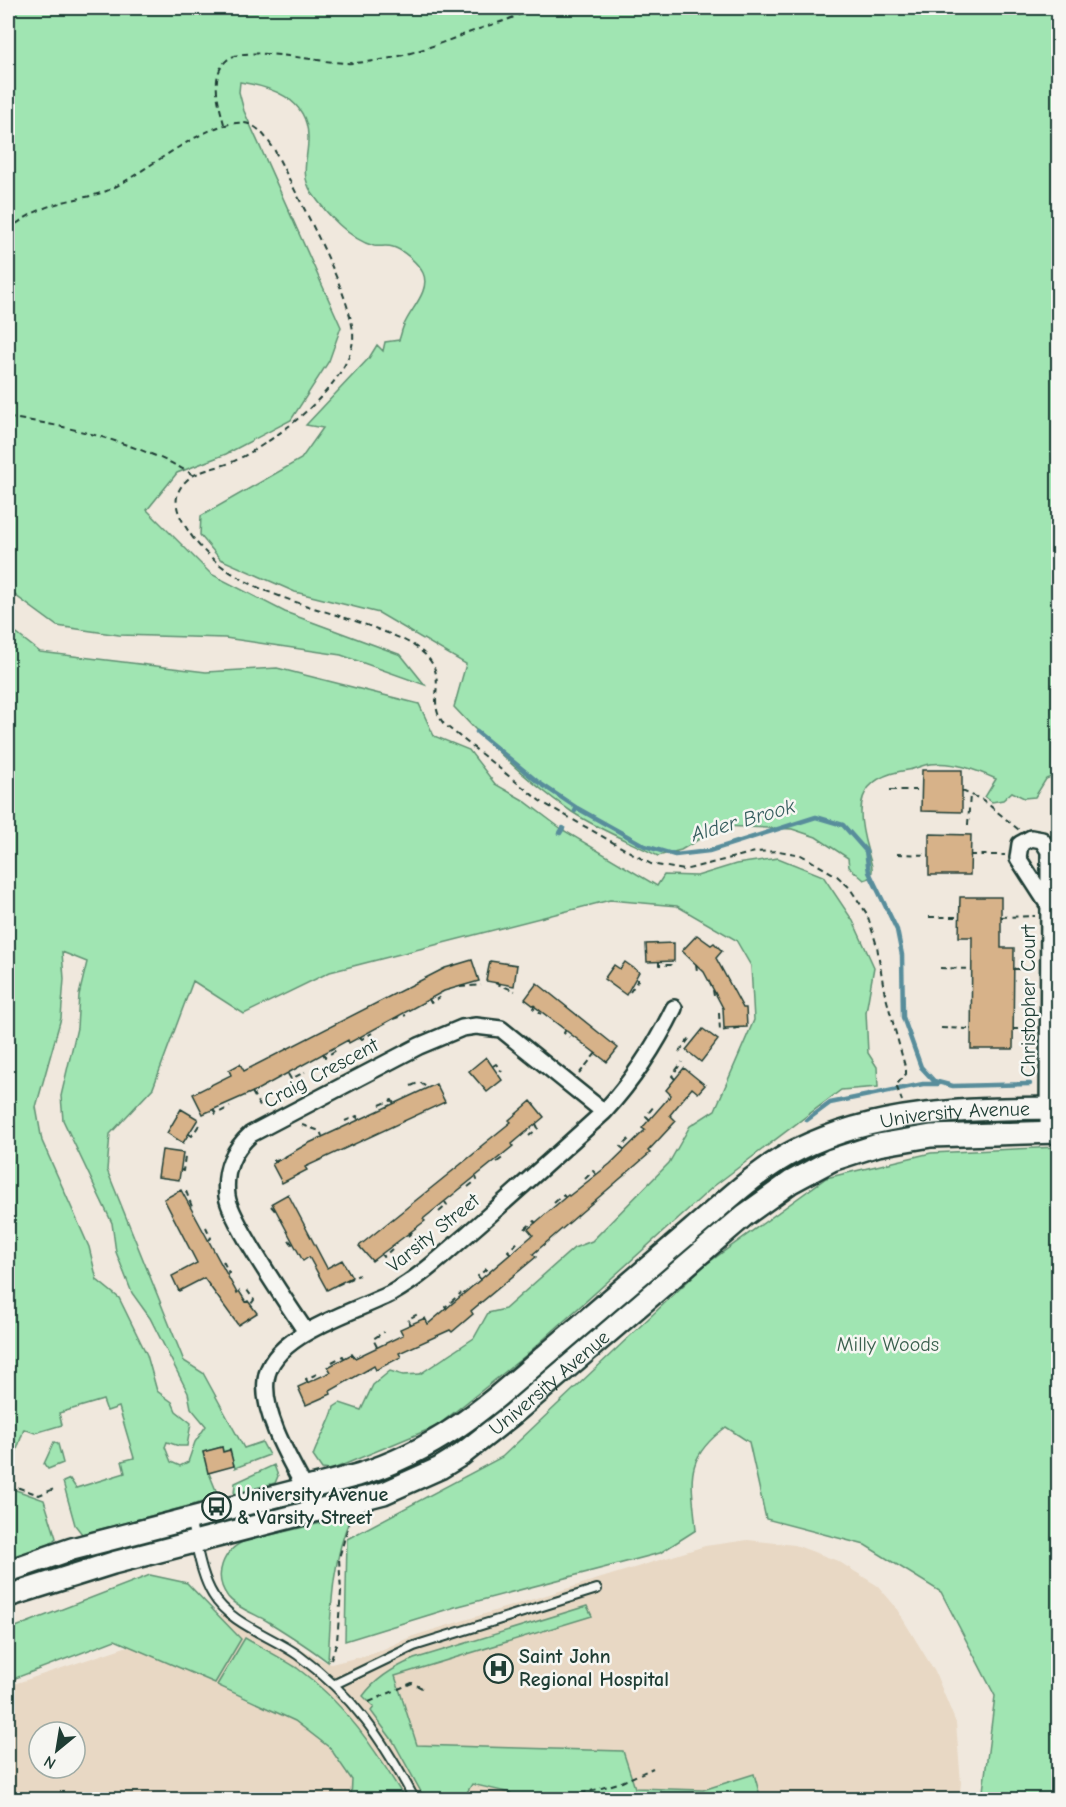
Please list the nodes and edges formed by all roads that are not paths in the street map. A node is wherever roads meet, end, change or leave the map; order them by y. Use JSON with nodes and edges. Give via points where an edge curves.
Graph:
{"nodes":[{"id":1,"x":1054,"y":890,"type":"edge"},
{"id":2,"x":1049,"y":911,"type":"junction"},
{"id":3,"x":674,"y":1008,"type":"dead end"},
{"id":4,"x":1053,"y":1108,"type":"edge"},
{"id":5,"x":604,"y":1112,"type":"junction"},
{"id":6,"x":1053,"y":1132,"type":"edge"},
{"id":7,"x":306,"y":1332,"type":"junction"},
{"id":8,"x":306,"y":1488,"type":"junction"},
{"id":9,"x":317,"y":1511,"type":"junction"},
{"id":10,"x":190,"y":1519,"type":"junction"},
{"id":11,"x":196,"y":1541,"type":"junction"},
{"id":12,"x":8,"y":1571,"type":"edge"},
{"id":13,"x":597,"y":1589,"type":"dead end"},
{"id":14,"x":8,"y":1596,"type":"edge"},
{"id":15,"x":335,"y":1684,"type":"junction"},
{"id":16,"x":8,"y":1797,"type":"edge"},
{"id":17,"x":13,"y":1800,"type":"edge"},
{"id":18,"x":415,"y":1800,"type":"edge"}],
"edges":[{"from":1,"to":2,"type":"street","name":"Christopher Court"},
{"from":1,"to":2,"type":"street","name":"Christopher Court","via":[[1048,847],[1037,838],[1027,839],[1020,844],[1017,855]]},
{"from":2,"to":4,"type":"street","name":"Christopher Court"},
{"from":3,"to":5,"type":"street","name":"Varsity Street","via":[[653,1050]]},
{"from":4,"to":6,"type":"street","name":"Christopher Court"},
{"from":4,"to":8,"type":"main road","name":"University Avenue","via":[[907,1115],[880,1120],[796,1151],[746,1183],[491,1404],[439,1441],[385,1466]]},
{"from":5,"to":7,"type":"street","name":"Varsity Street","via":[[428,1269],[391,1293]]},
{"from":5,"to":7,"type":"street","name":"Craig Crescent","via":[[501,1029],[476,1026],[419,1046],[251,1134],[233,1154],[228,1168],[227,1198],[238,1223]]},
{"from":6,"to":9,"type":"main road","name":"University Avenue","via":[[959,1134],[904,1140],[854,1152],[811,1170],[745,1215],[461,1455],[410,1482]]},
{"from":7,"to":8,"type":"street","name":"Varsity Street","via":[[278,1353],[266,1380],[272,1420]]},
{"from":8,"to":9,"type":"street","name":"Varsity Street"},
{"from":8,"to":10,"type":"main road","name":"University Avenue"},
{"from":9,"to":11,"type":"main road","name":"University Avenue"},
{"from":10,"to":11,"type":"lane"},
{"from":10,"to":12,"type":"main road","name":"University Avenue","via":[[72,1549]]},
{"from":11,"to":14,"type":"main road","name":"University Avenue"},
{"from":11,"to":15,"type":"lane","via":[[208,1583],[222,1607],[298,1654]]},
{"from":13,"to":15,"type":"lane","via":[[414,1646]]},
{"from":15,"to":18,"type":"lane","via":[[385,1744]]},
{"from":16,"to":17,"type":"lane"}]}
